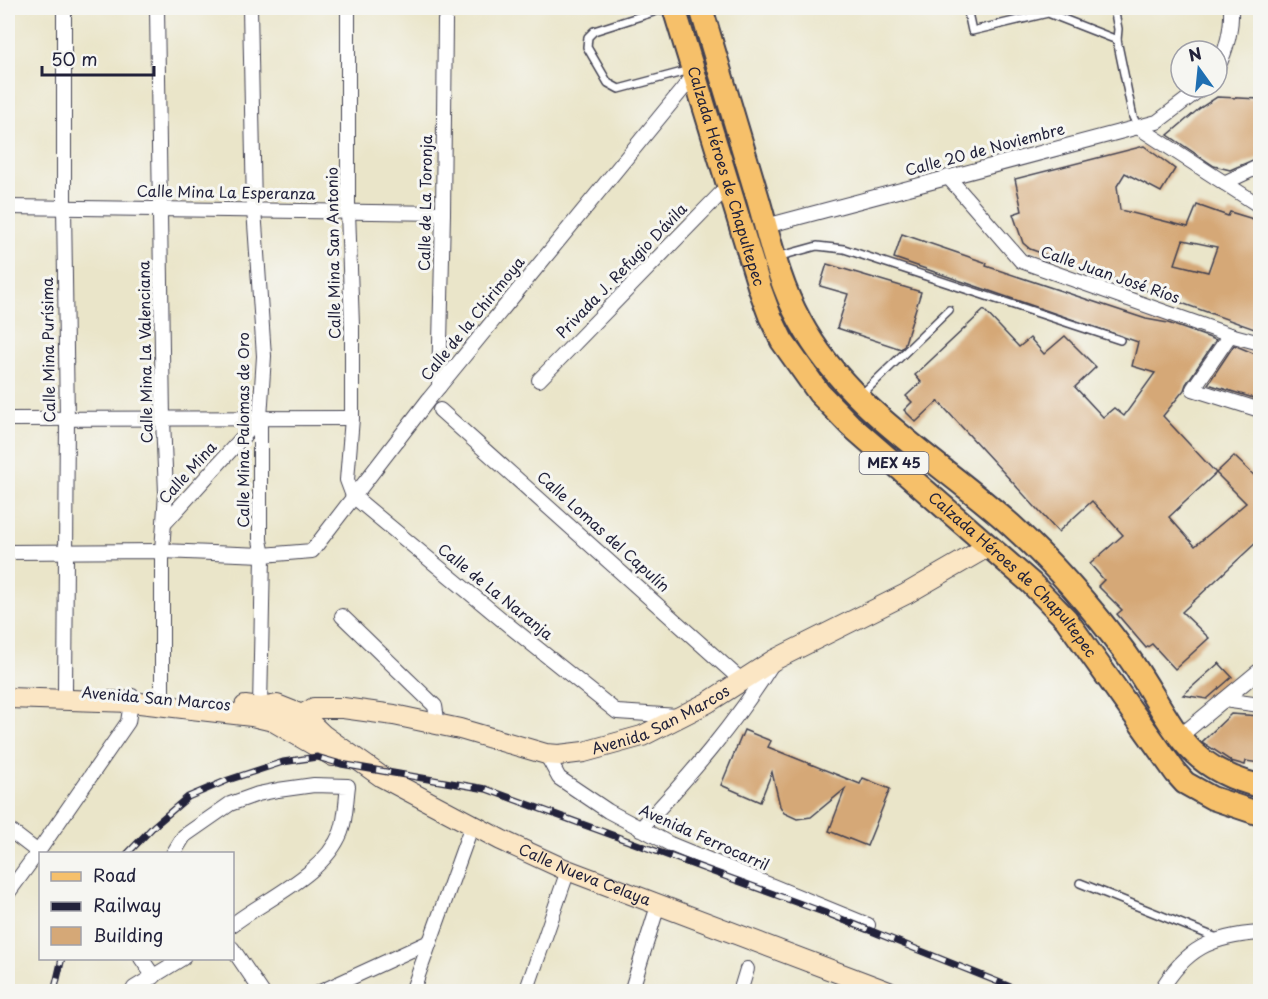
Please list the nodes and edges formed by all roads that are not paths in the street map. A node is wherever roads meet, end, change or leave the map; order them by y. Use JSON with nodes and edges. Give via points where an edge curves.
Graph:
{"nodes":[{"id":1,"x":64,"y":8,"type":"edge"},
{"id":2,"x":157,"y":8,"type":"edge"},
{"id":3,"x":250,"y":8,"type":"edge"},
{"id":4,"x":348,"y":8,"type":"edge"},
{"id":5,"x":666,"y":8,"type":"edge"},
{"id":6,"x":674,"y":8,"type":"edge"},
{"id":7,"x":967,"y":8,"type":"edge"},
{"id":8,"x":1041,"y":8,"type":"edge"},
{"id":9,"x":1114,"y":8,"type":"edge"},
{"id":10,"x":1231,"y":8,"type":"edge"},
{"id":11,"x":1048,"y":12,"type":"junction"},
{"id":12,"x":445,"y":20,"type":"dead end"},
{"id":13,"x":707,"y":21,"type":"edge"},
{"id":14,"x":1229,"y":39,"type":"edge"},
{"id":15,"x":1117,"y":40,"type":"junction"},
{"id":16,"x":694,"y":71,"type":"junction"},
{"id":17,"x":1187,"y":99,"type":"edge"},
{"id":18,"x":1138,"y":127,"type":"junction"},
{"id":19,"x":1260,"y":166,"type":"edge"},
{"id":20,"x":948,"y":177,"type":"junction"},
{"id":21,"x":1224,"y":183,"type":"junction"},
{"id":22,"x":728,"y":186,"type":"junction"},
{"id":23,"x":1260,"y":206,"type":"edge"},
{"id":24,"x":8,"y":207,"type":"edge"},
{"id":25,"x":63,"y":207,"type":"junction"},
{"id":26,"x":160,"y":209,"type":"junction"},
{"id":27,"x":254,"y":209,"type":"junction"},
{"id":28,"x":348,"y":211,"type":"junction"},
{"id":29,"x":443,"y":213,"type":"junction"},
{"id":30,"x":766,"y":226,"type":"junction"},
{"id":31,"x":774,"y":258,"type":"junction"},
{"id":32,"x":949,"y":310,"type":"dead end"},
{"id":33,"x":1230,"y":334,"type":"junction"},
{"id":34,"x":1120,"y":340,"type":"dead end"},
{"id":35,"x":1260,"y":342,"type":"edge"},
{"id":36,"x":538,"y":380,"type":"dead end"},
{"id":37,"x":439,"y":387,"type":"junction"},
{"id":38,"x":859,"y":398,"type":"junction"},
{"id":39,"x":440,"y":410,"type":"dead end"},
{"id":40,"x":1260,"y":410,"type":"edge"},
{"id":41,"x":260,"y":418,"type":"junction"},
{"id":42,"x":352,"y":418,"type":"junction"},
{"id":43,"x":8,"y":419,"type":"edge"},
{"id":44,"x":163,"y":419,"type":"junction"},
{"id":45,"x":67,"y":420,"type":"junction"},
{"id":46,"x":353,"y":496,"type":"junction"},
{"id":47,"x":165,"y":523,"type":"junction"},
{"id":48,"x":990,"y":546,"type":"junction"},
{"id":49,"x":162,"y":551,"type":"junction"},
{"id":50,"x":8,"y":552,"type":"edge"},
{"id":51,"x":66,"y":552,"type":"junction"},
{"id":52,"x":263,"y":555,"type":"junction"},
{"id":53,"x":342,"y":616,"type":"dead end"},
{"id":54,"x":774,"y":660,"type":"junction"},
{"id":55,"x":1260,"y":670,"type":"edge"},
{"id":56,"x":741,"y":680,"type":"junction"},
{"id":57,"x":8,"y":687,"type":"edge"},
{"id":58,"x":65,"y":691,"type":"junction"},
{"id":59,"x":162,"y":697,"type":"junction"},
{"id":60,"x":8,"y":698,"type":"edge"},
{"id":61,"x":132,"y":698,"type":"junction"},
{"id":62,"x":1224,"y":700,"type":"junction"},
{"id":63,"x":1260,"y":705,"type":"edge"},
{"id":64,"x":267,"y":715,"type":"junction"},
{"id":65,"x":302,"y":715,"type":"junction"},
{"id":66,"x":682,"y":717,"type":"junction"},
{"id":67,"x":438,"y":725,"type":"junction"},
{"id":68,"x":1179,"y":737,"type":"junction"},
{"id":69,"x":546,"y":754,"type":"junction"},
{"id":70,"x":1260,"y":786,"type":"edge"},
{"id":71,"x":1260,"y":814,"type":"edge"},
{"id":72,"x":8,"y":829,"type":"edge"},
{"id":73,"x":471,"y":829,"type":"junction"},
{"id":74,"x":640,"y":829,"type":"junction"},
{"id":75,"x":38,"y":852,"type":"junction"},
{"id":76,"x":174,"y":852,"type":"edge"},
{"id":77,"x":565,"y":879,"type":"junction"},
{"id":78,"x":1080,"y":883,"type":"dead end"},
{"id":79,"x":8,"y":893,"type":"edge"},
{"id":80,"x":655,"y":915,"type":"junction"},
{"id":81,"x":234,"y":924,"type":"edge"},
{"id":82,"x":868,"y":925,"type":"dead end"},
{"id":83,"x":1260,"y":933,"type":"edge"},
{"id":84,"x":1218,"y":939,"type":"junction"},
{"id":85,"x":429,"y":942,"type":"junction"},
{"id":86,"x":234,"y":951,"type":"edge"},
{"id":87,"x":142,"y":960,"type":"edge"},
{"id":88,"x":180,"y":960,"type":"edge"},
{"id":89,"x":747,"y":969,"type":"dead end"},
{"id":90,"x":154,"y":977,"type":"junction"},
{"id":91,"x":855,"y":987,"type":"edge"},
{"id":92,"x":134,"y":990,"type":"edge"},
{"id":93,"x":262,"y":992,"type":"edge"},
{"id":94,"x":320,"y":992,"type":"edge"},
{"id":95,"x":412,"y":992,"type":"edge"},
{"id":96,"x":526,"y":992,"type":"edge"},
{"id":97,"x":631,"y":992,"type":"edge"},
{"id":98,"x":740,"y":992,"type":"edge"},
{"id":99,"x":889,"y":992,"type":"edge"},
{"id":100,"x":1160,"y":992,"type":"edge"}],
"edges":[{"from":1,"to":25,"type":"street","name":"Calle Mina Purísima"},
{"from":2,"to":26,"type":"street","name":"Calle Mina La Valenciana"},
{"from":3,"to":27,"type":"street","name":"Calle Mina Palomas de Oro"},
{"from":4,"to":28,"type":"street","name":"Calle Mina San Antonio"},
{"from":5,"to":16,"type":"lane","via":[[594,31],[588,37],[587,47],[608,83],[619,89]]},
{"from":6,"to":16,"type":"main road","name":"Calzada Héroes de Chapultepec","number":"MEX 45"},
{"from":7,"to":11,"type":"lane","via":[[972,32]]},
{"from":8,"to":11,"type":"lane"},
{"from":9,"to":15,"type":"lane"},
{"from":10,"to":14,"type":"street"},
{"from":11,"to":15,"type":"lane"},
{"from":12,"to":29,"type":"street","name":"Calle de La Toronja"},
{"from":13,"to":30,"type":"main road","name":"Calzada Héroes de Chapultepec","number":"MEX 45"},
{"from":15,"to":18,"type":"lane"},
{"from":16,"to":22,"type":"main road","name":"Calzada Héroes de Chapultepec","number":"MEX 45"},
{"from":16,"to":37,"type":"street","name":"Calle de la Chirimoya"},
{"from":17,"to":18,"type":"street","name":"Calle 20 de Noviembre","via":[[1157,122]]},
{"from":18,"to":20,"type":"street","name":"Calle 20 de Noviembre"},
{"from":18,"to":21,"type":"street"},
{"from":19,"to":21,"type":"street"},
{"from":20,"to":30,"type":"street","name":"Calle 20 de Noviembre"},
{"from":20,"to":33,"type":"street","name":"Calle Juan José Ríos","via":[[1021,261]]},
{"from":21,"to":23,"type":"street"},
{"from":22,"to":36,"type":"street","name":"Privada J. Refugio Dávila"},
{"from":22,"to":48,"type":"main road","name":"Calzada Héroes de Chapultepec","number":"MEX 45","via":[[770,316],[782,341],[819,393],[850,425]]},
{"from":24,"to":25,"type":"street","name":"Calle Mina La Esperanza"},
{"from":25,"to":26,"type":"street","name":"Calle Mina La Esperanza"},
{"from":25,"to":45,"type":"street","name":"Calle Mina Purísima"},
{"from":26,"to":27,"type":"street","name":"Calle Mina La Esperanza"},
{"from":26,"to":44,"type":"street","name":"Calle Mina La Valenciana"},
{"from":27,"to":28,"type":"street","name":"Calle Mina La Esperanza"},
{"from":27,"to":41,"type":"street","name":"Calle Mina Palomas de Oro","via":[[264,356]]},
{"from":28,"to":29,"type":"street","name":"Calle Mina La Esperanza"},
{"from":28,"to":42,"type":"street","name":"Calle Mina San Antonio"},
{"from":29,"to":37,"type":"street","name":"Calle de La Toronja"},
{"from":30,"to":31,"type":"main road","name":"Calzada Héroes de Chapultepec","number":"MEX 45"},
{"from":31,"to":34,"type":"lane","via":[[817,246],[844,249]]},
{"from":31,"to":38,"type":"main road","name":"Calzada Héroes de Chapultepec","number":"MEX 45","via":[[801,324]]},
{"from":32,"to":38,"type":"lane"},
{"from":33,"to":35,"type":"street","name":"Calle Juan José Ríos"},
{"from":33,"to":40,"type":"street","via":[[1193,389]]},
{"from":37,"to":46,"type":"street","name":"Calle de la Chirimoya"},
{"from":38,"to":68,"type":"main road","name":"Calzada Héroes de Chapultepec","number":"MEX 45","via":[[1010,524],[1081,596],[1128,656]]},
{"from":39,"to":56,"type":"street","name":"Calle Lomas del Capulín"},
{"from":41,"to":42,"type":"street"},
{"from":41,"to":44,"type":"street"},
{"from":41,"to":47,"type":"street","name":"Calle Mina"},
{"from":41,"to":52,"type":"street","name":"Calle Mina Palomas de Oro"},
{"from":42,"to":46,"type":"street","name":"Calle Mina San Antonio","via":[[347,480]]},
{"from":43,"to":45,"type":"street"},
{"from":44,"to":45,"type":"street"},
{"from":44,"to":47,"type":"street","name":"Calle Mina La Valenciana"},
{"from":45,"to":51,"type":"street","name":"Calle Mina Purísima"},
{"from":46,"to":52,"type":"street","name":"Calle de la Chirimoya","via":[[312,551]]},
{"from":46,"to":66,"type":"street","name":"Calle de La Naranja","via":[[617,712]]},
{"from":47,"to":49,"type":"street","name":"Calle Mina La Valenciana"},
{"from":48,"to":54,"type":"main road","name":"Avenida San Marcos","via":[[906,594]]},
{"from":48,"to":71,"type":"main road","name":"Calzada Héroes de Chapultepec","number":"MEX 45","via":[[1066,619],[1185,783],[1212,798]]},
{"from":49,"to":51,"type":"street","name":"Calle de la Chirimoya"},
{"from":49,"to":52,"type":"street","name":"Calle de la Chirimoya"},
{"from":49,"to":59,"type":"street","name":"Calle Mina La Valenciana"},
{"from":50,"to":51,"type":"street","name":"Calle de la Chirimoya"},
{"from":51,"to":58,"type":"street","name":"Calle Mina Purísima"},
{"from":52,"to":64,"type":"street","name":"Calle Mina Palomas de Oro"},
{"from":53,"to":67,"type":"street","via":[[435,706]]},
{"from":54,"to":56,"type":"main road","name":"Avenida San Marcos"},
{"from":54,"to":74,"type":"street","via":[[755,691],[684,782]]},
{"from":55,"to":62,"type":"street"},
{"from":56,"to":66,"type":"main road","name":"Avenida San Marcos"},
{"from":57,"to":58,"type":"main road","name":"Avenida San Marcos"},
{"from":58,"to":61,"type":"main road","name":"Avenida San Marcos"},
{"from":59,"to":61,"type":"main road","name":"Avenida San Marcos"},
{"from":59,"to":64,"type":"main road","name":"Avenida San Marcos"},
{"from":60,"to":61,"type":"main road","name":"Avenida San Marcos"},
{"from":61,"to":64,"type":"main road","name":"Avenida San Marcos"},
{"from":61,"to":75,"type":"street","via":[[128,722]]},
{"from":62,"to":63,"type":"street"},
{"from":62,"to":68,"type":"street"},
{"from":64,"to":65,"type":"main road","name":"Avenida San Marcos","via":[[277,705]]},
{"from":64,"to":73,"type":"main road","name":"Calle Nueva Celaya","via":[[329,753],[360,778]]},
{"from":65,"to":67,"type":"main road","name":"Avenida San Marcos","via":[[314,708],[343,708]]},
{"from":65,"to":73,"type":"main road","name":"Calle Nueva Celaya","via":[[365,767]]},
{"from":66,"to":69,"type":"main road","name":"Avenida San Marcos","via":[[623,742],[584,752]]},
{"from":67,"to":69,"type":"main road","name":"Avenida San Marcos"},
{"from":68,"to":70,"type":"main road","name":"Calzada Héroes de Chapultepec","number":"MEX 45","via":[[1214,769]]},
{"from":69,"to":74,"type":"street","name":"Avenida Ferrocarril","via":[[559,778]]},
{"from":72,"to":75,"type":"street"},
{"from":73,"to":77,"type":"main road","name":"Calle Nueva Celaya"},
{"from":73,"to":85,"type":"street"},
{"from":73,"to":91,"type":"main road","name":"Calle Nueva Celaya"},
{"from":74,"to":82,"type":"street","name":"Avenida Ferrocarril"},
{"from":75,"to":79,"type":"street"},
{"from":76,"to":81,"type":"street","via":[[184,836],[231,804],[278,790],[348,786],[341,831],[328,855],[306,876]]},
{"from":77,"to":80,"type":"main road","name":"Calle Nueva Celaya"},
{"from":77,"to":96,"type":"street"},
{"from":78,"to":84,"type":"lane"},
{"from":80,"to":91,"type":"main road","name":"Calle Nueva Celaya"},
{"from":80,"to":97,"type":"street"},
{"from":83,"to":84,"type":"street"},
{"from":84,"to":100,"type":"street","via":[[1180,963]]},
{"from":85,"to":94,"type":"street"},
{"from":85,"to":95,"type":"street"},
{"from":86,"to":93,"type":"street"},
{"from":87,"to":90,"type":"street"},
{"from":88,"to":90,"type":"street"},
{"from":89,"to":98,"type":"street"},
{"from":90,"to":92,"type":"street"},
{"from":91,"to":99,"type":"main road","name":"Calle Nueva Celaya"}]}
